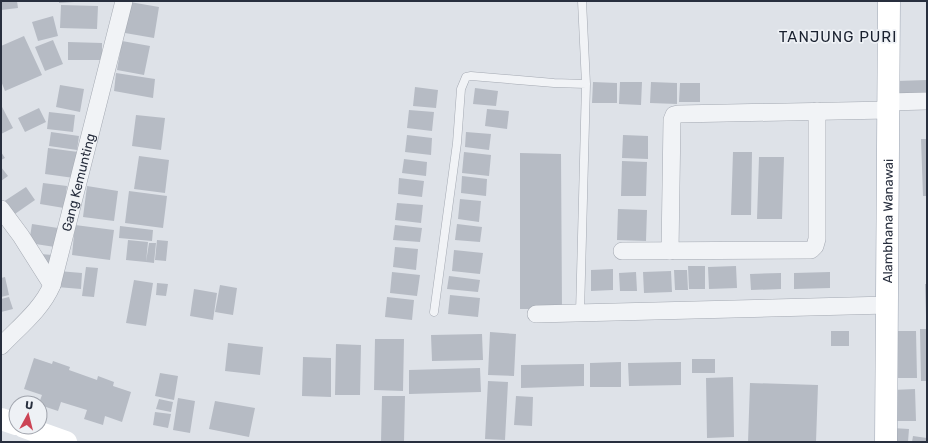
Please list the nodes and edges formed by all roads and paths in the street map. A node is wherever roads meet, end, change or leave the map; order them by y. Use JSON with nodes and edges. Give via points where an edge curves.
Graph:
{"nodes":[{"id":1,"x":124,"y":1,"type":"edge"},
{"id":2,"x":582,"y":1,"type":"edge"},
{"id":3,"x":889,"y":1,"type":"edge"},
{"id":4,"x":586,"y":84,"type":"junction"},
{"id":5,"x":927,"y":101,"type":"edge"},
{"id":6,"x":888,"y":106,"type":"junction"},
{"id":7,"x":817,"y":111,"type":"junction"},
{"id":8,"x":1,"y":209,"type":"edge"},
{"id":9,"x":622,"y":251,"type":"dead end"},
{"id":10,"x":670,"y":252,"type":"junction"},
{"id":11,"x":52,"y":285,"type":"junction"},
{"id":12,"x":888,"y":305,"type":"junction"},
{"id":13,"x":434,"y":312,"type":"dead end"},
{"id":14,"x":580,"y":313,"type":"junction"},
{"id":15,"x":536,"y":314,"type":"dead end"},
{"id":16,"x":1,"y":346,"type":"edge"},
{"id":17,"x":46,"y":435,"type":"edge"},
{"id":18,"x":66,"y":442,"type":"edge"},
{"id":19,"x":886,"y":442,"type":"edge"}],
"edges":[{"from":1,"to":11,"type":"street","name":"Gang Kemunting"},
{"from":2,"to":4,"type":"lane"},
{"from":3,"to":6,"type":"main road","name":"Alambhana Wanawai"},
{"from":4,"to":13,"type":"lane","via":[[554,84],[471,76],[466,78],[461,89]]},
{"from":4,"to":14,"type":"lane"},
{"from":5,"to":6,"type":"street"},
{"from":6,"to":7,"type":"street"},
{"from":6,"to":12,"type":"main road","name":"Alambhana Wanawai"},
{"from":7,"to":10,"type":"street","via":[[674,115]]},
{"from":7,"to":10,"type":"street","via":[[817,239],[811,250]]},
{"from":8,"to":11,"type":"street"},
{"from":9,"to":10,"type":"street"},
{"from":11,"to":16,"type":"street","name":"Gang Kemunting","via":[[37,309]]},
{"from":12,"to":14,"type":"street"},
{"from":12,"to":19,"type":"main road","name":"Alambhana Wanawai"},
{"from":14,"to":15,"type":"street"},
{"from":17,"to":18,"type":"main road"}]}
